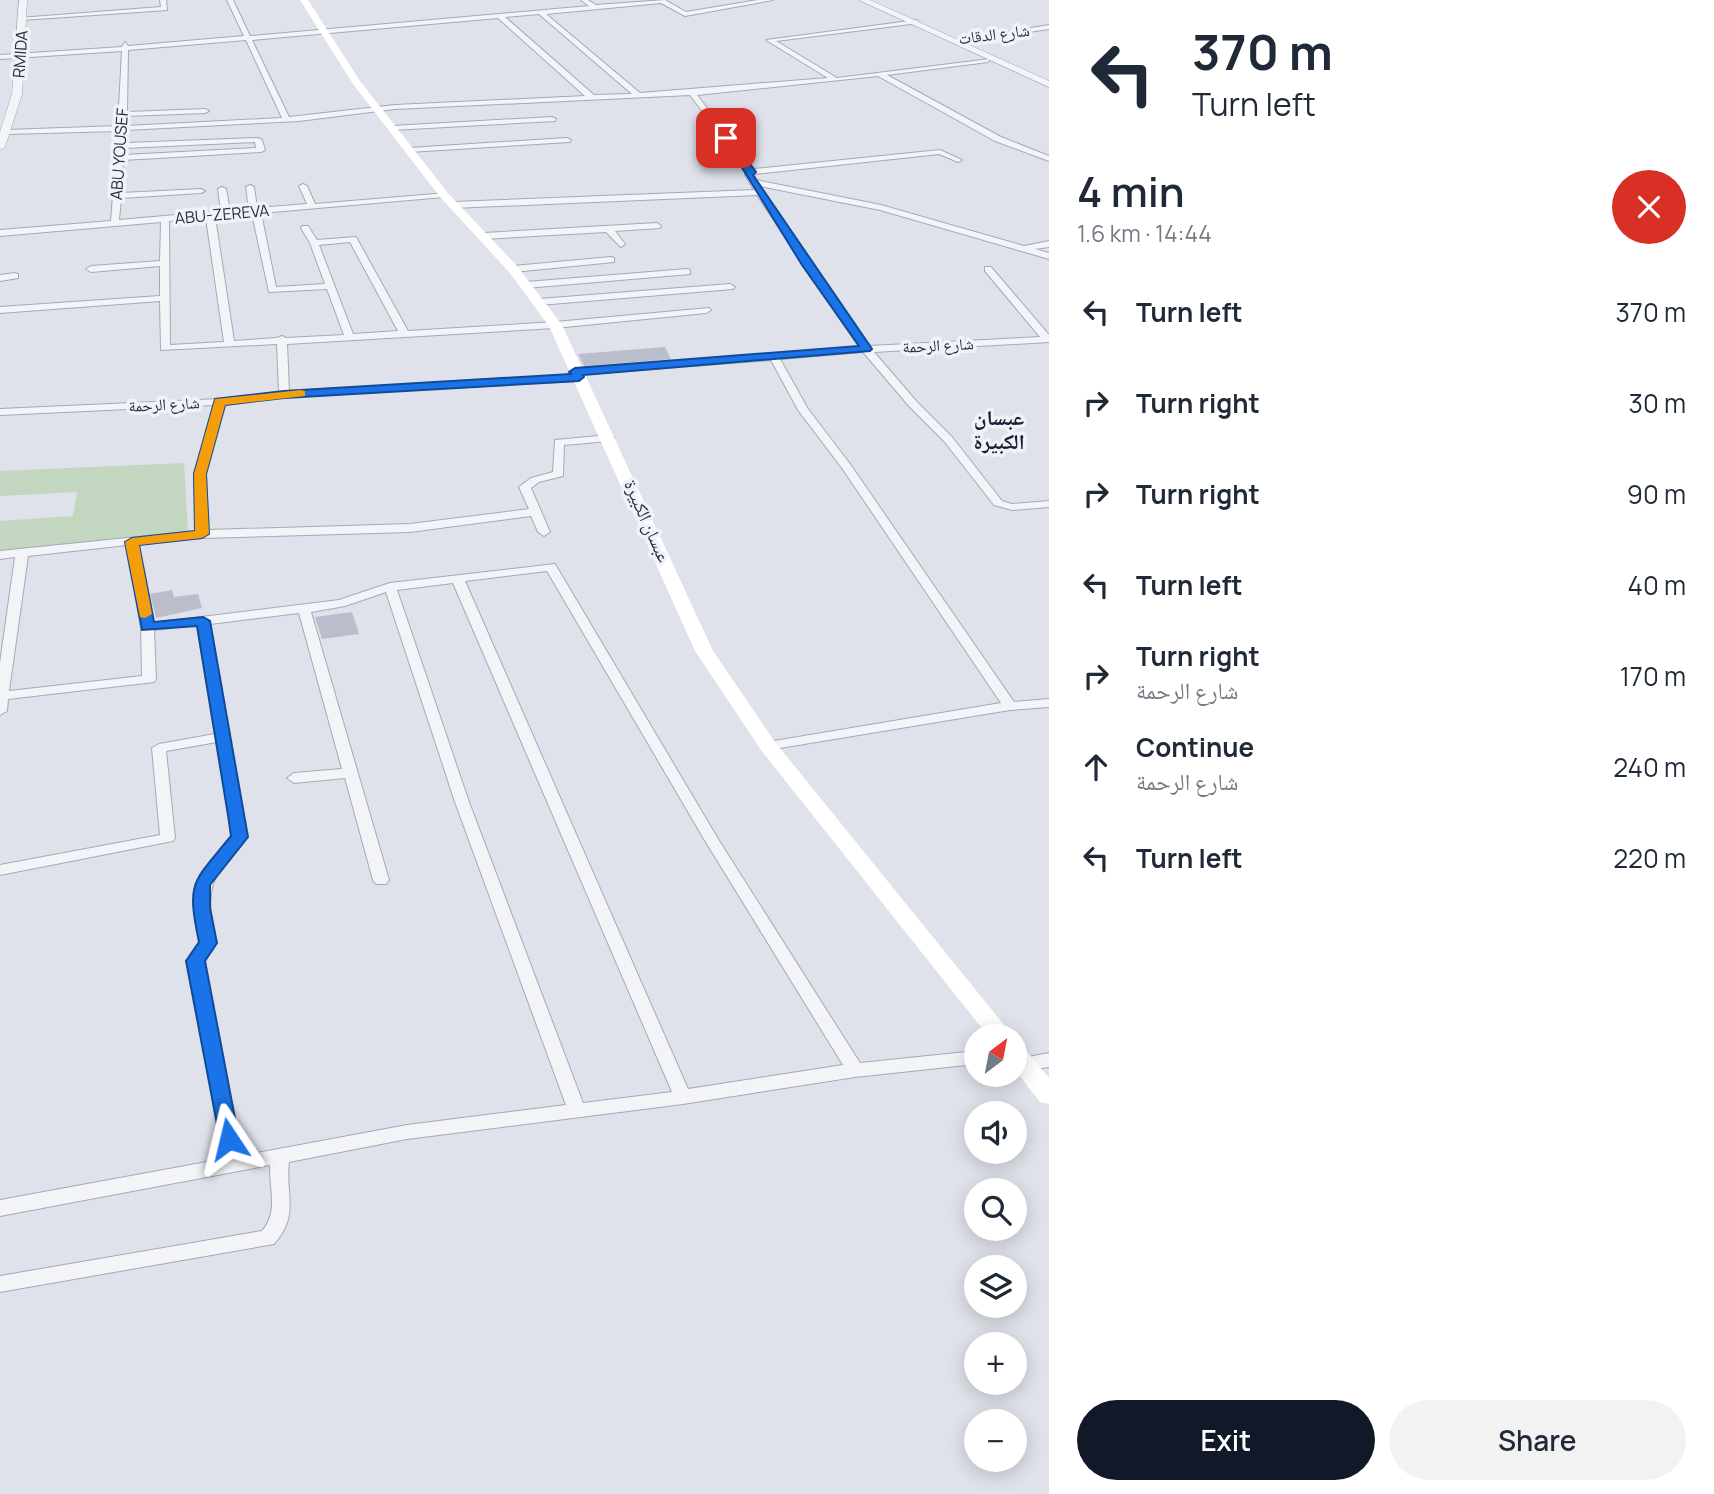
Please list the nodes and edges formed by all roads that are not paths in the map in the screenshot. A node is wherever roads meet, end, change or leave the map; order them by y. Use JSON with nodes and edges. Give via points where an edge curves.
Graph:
{"nodes":[{"id":1,"x":23,"y":0,"type":"edge"},
{"id":2,"x":163,"y":0,"type":"edge"},
{"id":3,"x":230,"y":0,"type":"edge"},
{"id":4,"x":304,"y":0,"type":"edge"},
{"id":5,"x":584,"y":0,"type":"edge"},
{"id":6,"x":670,"y":0,"type":"edge"},
{"id":7,"x":727,"y":0,"type":"edge"},
{"id":8,"x":770,"y":0,"type":"edge"},
{"id":9,"x":863,"y":0,"type":"edge"},
{"id":10,"x":662,"y":1,"type":"edge"},
{"id":11,"x":738,"y":6,"type":"junction"},
{"id":12,"x":595,"y":8,"type":"junction"},
{"id":13,"x":540,"y":12,"type":"junction"},
{"id":14,"x":500,"y":16,"type":"junction"},
{"id":15,"x":22,"y":18,"type":"junction"},
{"id":16,"x":917,"y":22,"type":"junction"},
{"id":17,"x":1049,"y":27,"type":"edge"},
{"id":18,"x":321,"y":31,"type":"junction"},
{"id":19,"x":245,"y":38,"type":"junction"},
{"id":20,"x":955,"y":41,"type":"junction"},
{"id":21,"x":125,"y":47,"type":"junction"},
{"id":22,"x":20,"y":56,"type":"junction"},
{"id":23,"x":0,"y":57,"type":"edge"},
{"id":24,"x":988,"y":60,"type":"junction"},
{"id":25,"x":879,"y":74,"type":"junction"},
{"id":26,"x":835,"y":80,"type":"junction"},
{"id":27,"x":1049,"y":83,"type":"edge"},
{"id":28,"x":692,"y":93,"type":"junction"},
{"id":29,"x":638,"y":95,"type":"junction"},
{"id":30,"x":591,"y":97,"type":"junction"},
{"id":31,"x":378,"y":110,"type":"junction"},
{"id":32,"x":205,"y":111,"type":"dead end"},
{"id":33,"x":123,"y":114,"type":"junction"},
{"id":34,"x":286,"y":119,"type":"junction"},
{"id":35,"x":552,"y":119,"type":"dead end"},
{"id":36,"x":125,"y":127,"type":"junction"},
{"id":37,"x":392,"y":128,"type":"junction"},
{"id":38,"x":4,"y":135,"type":"edge"},
{"id":39,"x":567,"y":140,"type":"dead end"},
{"id":40,"x":121,"y":146,"type":"junction"},
{"id":41,"x":0,"y":148,"type":"edge"},
{"id":42,"x":409,"y":150,"type":"junction"},
{"id":43,"x":1049,"y":159,"type":"edge"},
{"id":44,"x":958,"y":160,"type":"dead end"},
{"id":45,"x":118,"y":161,"type":"junction"},
{"id":46,"x":165,"y":162,"type":"dead end"},
{"id":47,"x":845,"y":164,"type":"junction"},
{"id":48,"x":860,"y":174,"type":"dead end"},
{"id":49,"x":755,"y":182,"type":"junction"},
{"id":50,"x":303,"y":186,"type":"dead end"},
{"id":51,"x":250,"y":187,"type":"dead end"},
{"id":52,"x":222,"y":189,"type":"dead end"},
{"id":53,"x":201,"y":191,"type":"dead end"},
{"id":54,"x":116,"y":196,"type":"junction"},
{"id":55,"x":449,"y":200,"type":"junction"},
{"id":56,"x":312,"y":206,"type":"junction"},
{"id":57,"x":254,"y":211,"type":"junction"},
{"id":58,"x":226,"y":214,"type":"junction"},
{"id":59,"x":210,"y":215,"type":"junction"},
{"id":60,"x":165,"y":219,"type":"junction"},
{"id":61,"x":115,"y":223,"type":"junction"},
{"id":62,"x":657,"y":226,"type":"dead end"},
{"id":63,"x":305,"y":228,"type":"dead end"},
{"id":64,"x":610,"y":230,"type":"junction"},
{"id":65,"x":0,"y":233,"type":"edge"},
{"id":66,"x":484,"y":236,"type":"junction"},
{"id":67,"x":314,"y":243,"type":"junction"},
{"id":68,"x":621,"y":244,"type":"dead end"},
{"id":69,"x":1049,"y":244,"type":"edge"},
{"id":70,"x":1025,"y":248,"type":"junction"},
{"id":71,"x":1049,"y":256,"type":"edge"},
{"id":72,"x":611,"y":260,"type":"dead end"},
{"id":73,"x":164,"y":263,"type":"junction"},
{"id":74,"x":91,"y":269,"type":"dead end"},
{"id":75,"x":513,"y":269,"type":"junction"},
{"id":76,"x":988,"y":270,"type":"dead end"},
{"id":77,"x":687,"y":272,"type":"dead end"},
{"id":78,"x":15,"y":276,"type":"dead end"},
{"id":79,"x":0,"y":278,"type":"edge"},
{"id":80,"x":526,"y":285,"type":"junction"},
{"id":81,"x":330,"y":286,"type":"junction"},
{"id":82,"x":730,"y":287,"type":"dead end"},
{"id":83,"x":166,"y":298,"type":"junction"},
{"id":84,"x":538,"y":302,"type":"junction"},
{"id":85,"x":0,"y":310,"type":"edge"},
{"id":86,"x":706,"y":310,"type":"dead end"},
{"id":87,"x":555,"y":325,"type":"junction"},
{"id":88,"x":404,"y":333,"type":"junction"},
{"id":89,"x":349,"y":336,"type":"junction"},
{"id":90,"x":282,"y":339,"type":"junction"},
{"id":91,"x":1048,"y":339,"type":"edge"},
{"id":92,"x":229,"y":343,"type":"junction"},
{"id":93,"x":866,"y":349,"type":"junction"},
{"id":94,"x":775,"y":358,"type":"junction"},
{"id":95,"x":577,"y":375,"type":"junction"},
{"id":96,"x":284,"y":394,"type":"junction"},
{"id":97,"x":220,"y":402,"type":"junction"},
{"id":98,"x":0,"y":412,"type":"edge"},
{"id":99,"x":609,"y":438,"type":"junction"},
{"id":100,"x":1049,"y":504,"type":"edge"},
{"id":101,"x":535,"y":512,"type":"junction"},
{"id":102,"x":544,"y":532,"type":"dead end"},
{"id":103,"x":202,"y":534,"type":"junction"},
{"id":104,"x":132,"y":542,"type":"junction"},
{"id":105,"x":22,"y":554,"type":"junction"},
{"id":106,"x":0,"y":555,"type":"edge"},
{"id":107,"x":458,"y":580,"type":"junction"},
{"id":108,"x":390,"y":587,"type":"junction"},
{"id":109,"x":304,"y":609,"type":"junction"},
{"id":110,"x":203,"y":621,"type":"junction"},
{"id":111,"x":147,"y":627,"type":"junction"},
{"id":112,"x":2,"y":696,"type":"junction"},
{"id":113,"x":1049,"y":703,"type":"edge"},
{"id":114,"x":1010,"y":706,"type":"junction"},
{"id":115,"x":0,"y":711,"type":"edge"},
{"id":116,"x":220,"y":737,"type":"junction"},
{"id":117,"x":768,"y":746,"type":"junction"},
{"id":118,"x":349,"y":773,"type":"junction"},
{"id":119,"x":294,"y":778,"type":"dead end"},
{"id":120,"x":0,"y":870,"type":"edge"},
{"id":121,"x":380,"y":880,"type":"dead end"},
{"id":122,"x":991,"y":1024,"type":"edge"},
{"id":123,"x":1027,"y":1055,"type":"edge"},
{"id":124,"x":964,"y":1059,"type":"edge"},
{"id":125,"x":1049,"y":1060,"type":"edge"},
{"id":126,"x":1027,"y":1068,"type":"edge"},
{"id":127,"x":855,"y":1070,"type":"junction"},
{"id":128,"x":1049,"y":1095,"type":"edge"},
{"id":129,"x":684,"y":1097,"type":"junction"},
{"id":130,"x":576,"y":1108,"type":"junction"},
{"id":131,"x":280,"y":1156,"type":"junction"},
{"id":132,"x":233,"y":1165,"type":"junction"},
{"id":133,"x":0,"y":1208,"type":"edge"},
{"id":134,"x":0,"y":1284,"type":"edge"}],
"edges":[{"from":1,"to":15,"type":"street","name":"RMIDA"},
{"from":2,"to":15,"type":"street","via":[[165,9]]},
{"from":3,"to":19,"type":"street"},
{"from":4,"to":18,"type":"main road","name":"عبسان الكبيرة"},
{"from":5,"to":12,"type":"street"},
{"from":6,"to":10,"type":"street"},
{"from":7,"to":11,"type":"street"},
{"from":8,"to":11,"type":"street"},
{"from":9,"to":16,"type":"street","name":"شارع الدقات"},
{"from":10,"to":11,"type":"street","via":[[685,14]]},
{"from":10,"to":12,"type":"street"},
{"from":12,"to":13,"type":"street"},
{"from":13,"to":14,"type":"street"},
{"from":13,"to":29,"type":"street"},
{"from":14,"to":18,"type":"street"},
{"from":14,"to":30,"type":"street"},
{"from":15,"to":22,"type":"street","name":"RMIDA"},
{"from":16,"to":20,"type":"street","name":"شارع الدقات"},
{"from":16,"to":26,"type":"street","via":[[769,40]]},
{"from":17,"to":20,"type":"street","name":"شارع الدقات"},
{"from":18,"to":19,"type":"street"},
{"from":18,"to":31,"type":"main road","name":"عبسان الكبيرة"},
{"from":19,"to":21,"type":"street"},
{"from":19,"to":34,"type":"street"},
{"from":20,"to":24,"type":"street"},
{"from":21,"to":22,"type":"street"},
{"from":21,"to":33,"type":"street","name":"ABU YOUSEF"},
{"from":22,"to":23,"type":"street"},
{"from":22,"to":38,"type":"street","name":"RMIDA","via":[[17,94]]},
{"from":24,"to":25,"type":"street"},
{"from":24,"to":27,"type":"street"},
{"from":25,"to":26,"type":"street"},
{"from":25,"to":43,"type":"street","via":[[998,139]]},
{"from":26,"to":28,"type":"street"},
{"from":28,"to":29,"type":"street"},
{"from":28,"to":49,"type":"street"},
{"from":29,"to":30,"type":"street"},
{"from":30,"to":31,"type":"street"},
{"from":31,"to":34,"type":"street"},
{"from":31,"to":37,"type":"main road","name":"عبسان الكبيرة"},
{"from":32,"to":33,"type":"street"},
{"from":33,"to":36,"type":"street","name":"ABU YOUSEF"},
{"from":34,"to":36,"type":"street"},
{"from":35,"to":37,"type":"street"},
{"from":36,"to":38,"type":"street"},
{"from":36,"to":40,"type":"street","name":"ABU YOUSEF"},
{"from":37,"to":42,"type":"main road","name":"عبسان الكبيرة"},
{"from":38,"to":41,"type":"street","name":"RMIDA"},
{"from":39,"to":42,"type":"street"},
{"from":40,"to":45,"type":"street","name":"ABU YOUSEF"},
{"from":40,"to":45,"type":"street","via":[[258,140],[261,150]]},
{"from":42,"to":55,"type":"main road","name":"عبسان الكبيرة"},
{"from":44,"to":47,"type":"street","via":[[940,152]]},
{"from":45,"to":46,"type":"street"},
{"from":45,"to":54,"type":"street","name":"ABU YOUSEF"},
{"from":47,"to":48,"type":"street"},
{"from":47,"to":49,"type":"street"},
{"from":49,"to":55,"type":"street","name":"ABU-ZEREVA"},
{"from":49,"to":70,"type":"street","via":[[881,208]]},
{"from":49,"to":93,"type":"street"},
{"from":50,"to":56,"type":"street"},
{"from":51,"to":57,"type":"street"},
{"from":52,"to":58,"type":"street"},
{"from":53,"to":54,"type":"street"},
{"from":54,"to":61,"type":"street","name":"ABU YOUSEF"},
{"from":55,"to":56,"type":"street","name":"ABU-ZEREVA"},
{"from":55,"to":66,"type":"main road","name":"عبسان الكبيرة"},
{"from":56,"to":57,"type":"street","name":"ABU-ZEREVA"},
{"from":57,"to":58,"type":"street","name":"ABU-ZEREVA"},
{"from":57,"to":81,"type":"street","via":[[272,290]]},
{"from":58,"to":59,"type":"street","name":"ABU-ZEREVA"},
{"from":59,"to":60,"type":"street","name":"ABU-ZEREVA"},
{"from":59,"to":92,"type":"street"},
{"from":60,"to":61,"type":"street","name":"ABU-ZEREVA"},
{"from":60,"to":73,"type":"street"},
{"from":61,"to":65,"type":"street","name":"ABU-ZEREVA"},
{"from":62,"to":64,"type":"street"},
{"from":63,"to":67,"type":"street"},
{"from":64,"to":66,"type":"street"},
{"from":64,"to":68,"type":"street"},
{"from":66,"to":75,"type":"main road","name":"عبسان الكبيرة"},
{"from":67,"to":81,"type":"street"},
{"from":67,"to":88,"type":"street","via":[[353,239]]},
{"from":69,"to":70,"type":"street"},
{"from":70,"to":71,"type":"street"},
{"from":72,"to":75,"type":"street"},
{"from":73,"to":74,"type":"street"},
{"from":73,"to":83,"type":"street"},
{"from":75,"to":80,"type":"main road","name":"عبسان الكبيرة"},
{"from":76,"to":91,"type":"street"},
{"from":77,"to":80,"type":"street"},
{"from":78,"to":79,"type":"street"},
{"from":80,"to":84,"type":"main road","name":"عبسان الكبيرة"},
{"from":81,"to":89,"type":"street"},
{"from":82,"to":84,"type":"street"},
{"from":83,"to":85,"type":"street"},
{"from":83,"to":92,"type":"street","via":[[165,348]]},
{"from":84,"to":87,"type":"main road","name":"عبسان الكبيرة"},
{"from":86,"to":87,"type":"street"},
{"from":87,"to":88,"type":"street"},
{"from":87,"to":95,"type":"main road","name":"عبسان الكبيرة"},
{"from":88,"to":89,"type":"street"},
{"from":89,"to":90,"type":"street"},
{"from":90,"to":92,"type":"street"},
{"from":90,"to":96,"type":"street"},
{"from":91,"to":93,"type":"street","name":"شارع الرحمة"},
{"from":93,"to":94,"type":"street","name":"شارع الرحمة"},
{"from":93,"to":100,"type":"street","via":[[999,503],[1012,507]]},
{"from":94,"to":95,"type":"street","name":"شارع الرحمة"},
{"from":94,"to":114,"type":"street","via":[[803,410]]},
{"from":95,"to":96,"type":"street","name":"شارع الرحمة"},
{"from":95,"to":99,"type":"main road","name":"عبسان الكبيرة"},
{"from":96,"to":97,"type":"street","name":"شارع الرحمة"},
{"from":97,"to":98,"type":"street","name":"شارع الرحمة"},
{"from":97,"to":103,"type":"street","via":[[200,474]]},
{"from":99,"to":101,"type":"street","via":[[558,442],[559,474],[525,487]]},
{"from":99,"to":117,"type":"main road","name":"عبسان الكبيرة","via":[[704,651]]},
{"from":101,"to":102,"type":"street"},
{"from":101,"to":103,"type":"street","via":[[410,528]]},
{"from":103,"to":104,"type":"street"},
{"from":104,"to":105,"type":"street"},
{"from":104,"to":111,"type":"street"},
{"from":105,"to":106,"type":"street"},
{"from":105,"to":112,"type":"street"},
{"from":107,"to":108,"type":"street"},
{"from":107,"to":127,"type":"street","via":[[551,567],[711,839]]},
{"from":107,"to":129,"type":"street"},
{"from":108,"to":109,"type":"street"},
{"from":108,"to":130,"type":"street","via":[[462,802]]},
{"from":109,"to":110,"type":"street"},
{"from":109,"to":118,"type":"street"},
{"from":110,"to":111,"type":"street"},
{"from":110,"to":116,"type":"street"},
{"from":111,"to":112,"type":"street","via":[[149,679]]},
{"from":112,"to":115,"type":"street"},
{"from":113,"to":114,"type":"street"},
{"from":114,"to":117,"type":"street"},
{"from":116,"to":120,"type":"street","via":[[159,748],[168,838]]},
{"from":116,"to":132,"type":"street","via":[[240,837],[201,884],[208,943],[196,961]]},
{"from":117,"to":122,"type":"main road","name":"عبسان الكبيرة"},
{"from":118,"to":119,"type":"street"},
{"from":118,"to":121,"type":"street"},
{"from":123,"to":125,"type":"street"},
{"from":124,"to":127,"type":"street"},
{"from":126,"to":128,"type":"main road","name":"عبسان الكبيرة"},
{"from":127,"to":129,"type":"street"},
{"from":129,"to":130,"type":"street"},
{"from":130,"to":131,"type":"street"},
{"from":131,"to":132,"type":"street"},
{"from":131,"to":134,"type":"street","via":[[282,1215],[279,1228],[267,1238]]},
{"from":132,"to":133,"type":"street"}]}
